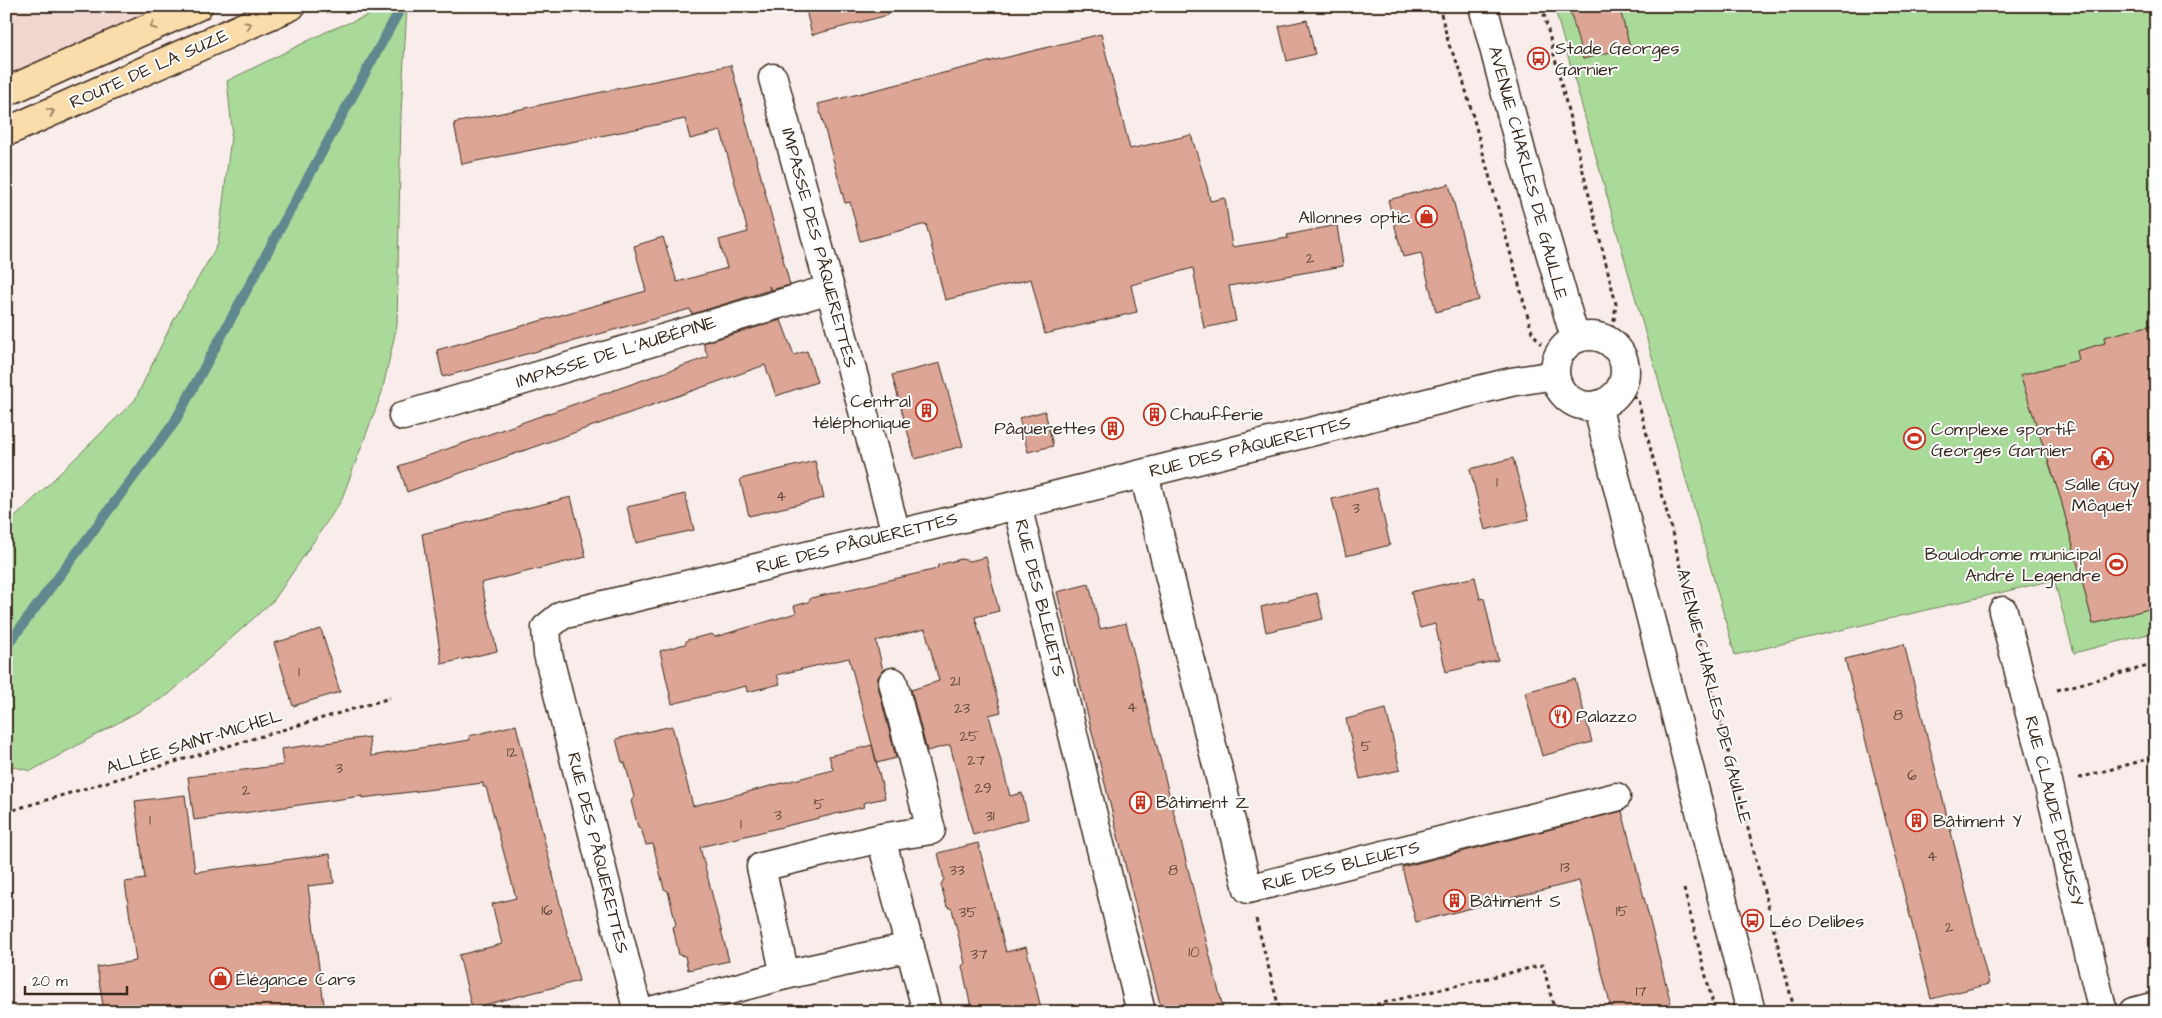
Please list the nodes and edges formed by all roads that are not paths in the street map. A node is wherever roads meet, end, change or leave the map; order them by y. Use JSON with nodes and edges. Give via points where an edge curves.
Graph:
{"nodes":[{"id":1,"x":198,"y":6,"type":"edge"},
{"id":2,"x":291,"y":6,"type":"edge"},
{"id":3,"x":1483,"y":6,"type":"edge"},
{"id":4,"x":773,"y":78,"type":"dead end"},
{"id":5,"x":6,"y":92,"type":"edge"},
{"id":6,"x":6,"y":132,"type":"edge"},
{"id":7,"x":830,"y":289,"type":"junction"},
{"id":8,"x":1575,"y":338,"type":"junction"},
{"id":9,"x":1555,"y":369,"type":"junction"},
{"id":10,"x":1597,"y":405,"type":"junction"},
{"id":11,"x":403,"y":416,"type":"dead end"},
{"id":12,"x":1144,"y":474,"type":"junction"},
{"id":13,"x":1017,"y":505,"type":"junction"},
{"id":14,"x":896,"y":533,"type":"junction"},
{"id":15,"x":2004,"y":611,"type":"dead end"},
{"id":16,"x":893,"y":682,"type":"dead end"},
{"id":17,"x":1616,"y":797,"type":"dead end"},
{"id":18,"x":881,"y":838,"type":"junction"},
{"id":19,"x":910,"y":946,"type":"junction"},
{"id":20,"x":785,"y":976,"type":"junction"},
{"id":21,"x":2156,"y":1006,"type":"edge"},
{"id":22,"x":638,"y":1012,"type":"edge"},
{"id":23,"x":648,"y":1012,"type":"edge"},
{"id":24,"x":928,"y":1012,"type":"edge"},
{"id":25,"x":1141,"y":1012,"type":"edge"},
{"id":26,"x":1751,"y":1012,"type":"edge"},
{"id":27,"x":2103,"y":1012,"type":"edge"},
{"id":28,"x":2133,"y":1012,"type":"edge"}],
"edges":[{"from":1,"to":5,"type":"main road","one_way":true},
{"from":6,"to":2,"type":"main road","name":"ROUTE DE LA SUZE","one_way":true},
{"from":3,"to":8,"type":"street","name":"AVENUE CHARLES DE GAULLE"},
{"from":4,"to":7,"type":"street","name":"IMPASSE DES PÂQUERETTES"},
{"from":7,"to":11,"type":"street","name":"IMPASSE DE L'AUBÉPINE"},
{"from":7,"to":14,"type":"street","name":"IMPASSE DES PÂQUERETTES"},
{"from":8,"to":9,"type":"street","via":[[1563,349]]},
{"from":8,"to":10,"type":"street","via":[[1598,336],[1612,343],[1618,348],[1624,363],[1622,387],[1611,399]]},
{"from":9,"to":10,"type":"street","via":[[1560,389],[1570,400],[1583,405]]},
{"from":9,"to":12,"type":"street","name":"RUE DES PÂQUERETTES"},
{"from":10,"to":26,"type":"street"},
{"from":12,"to":13,"type":"street","name":"RUE DES PÂQUERETTES"},
{"from":12,"to":17,"type":"street","name":"RUE DES BLEUETS","via":[[1248,889]]},
{"from":13,"to":14,"type":"street","name":"RUE DES PÂQUERETTES"},
{"from":13,"to":25,"type":"street","name":"RUE DES BLEUETS"},
{"from":14,"to":22,"type":"street","name":"RUE DES PÂQUERETTES","via":[[562,615],[546,628],[548,654]]},
{"from":15,"to":27,"type":"street","name":"RUE CLAUDE DEBUSSY"},
{"from":16,"to":18,"type":"street","via":[[931,830]]},
{"from":18,"to":19,"type":"street"},
{"from":18,"to":20,"type":"street","via":[[761,867]]},
{"from":19,"to":20,"type":"street"},
{"from":19,"to":24,"type":"street"},
{"from":20,"to":23,"type":"street"},
{"from":21,"to":28,"type":"street"}]}
